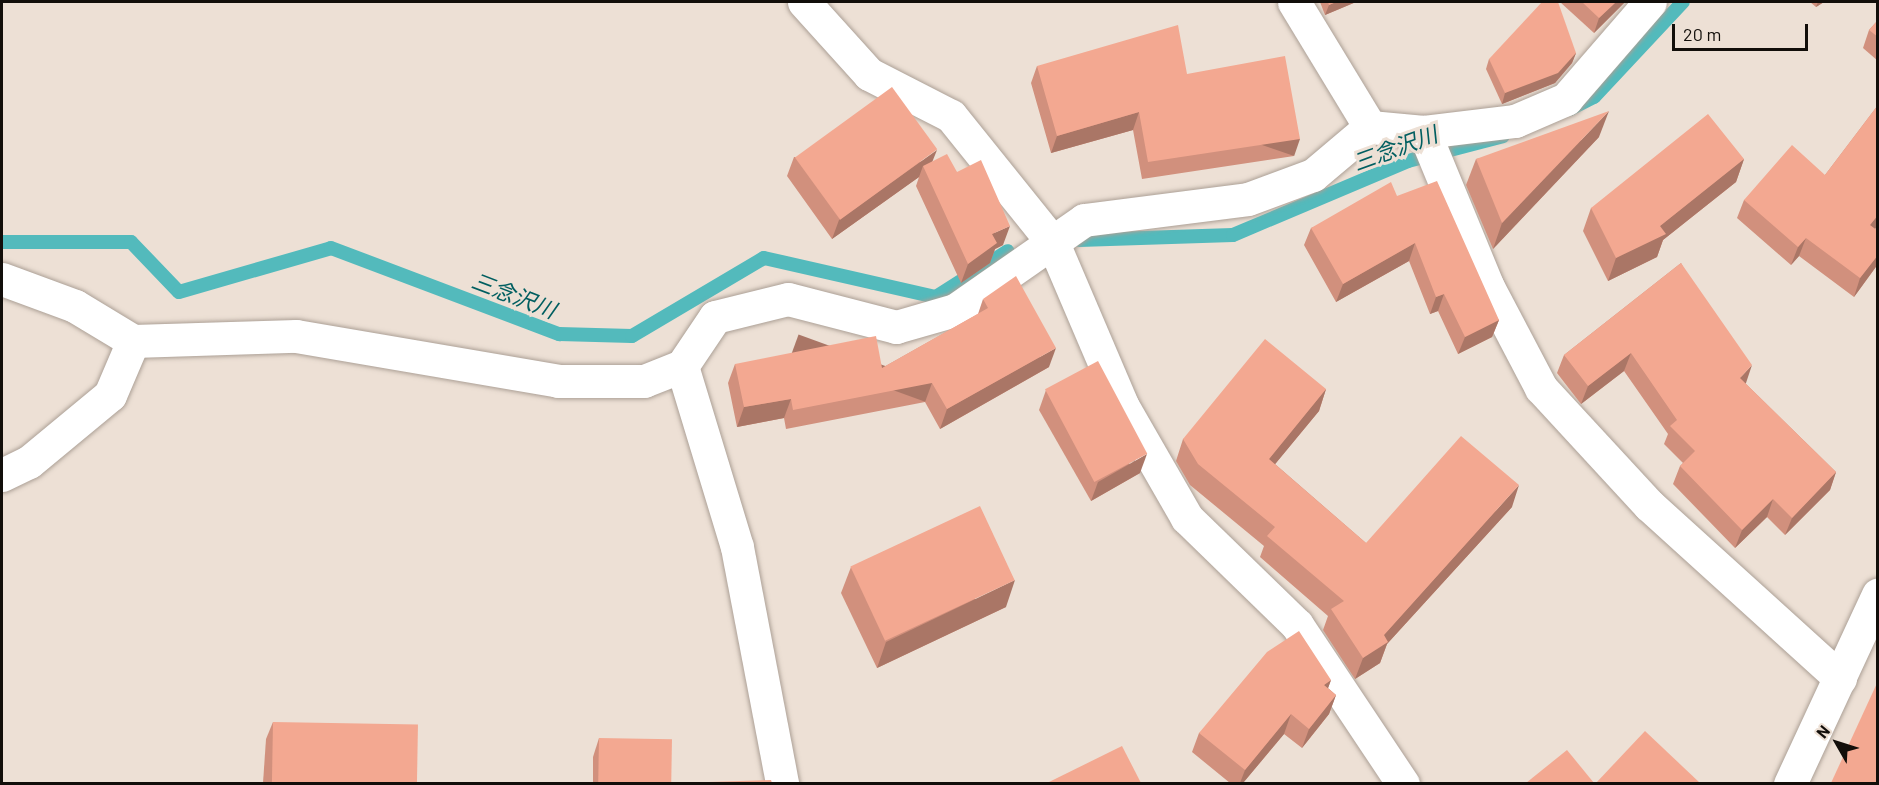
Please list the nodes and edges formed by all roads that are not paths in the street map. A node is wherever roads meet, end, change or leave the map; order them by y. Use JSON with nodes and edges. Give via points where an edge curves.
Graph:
{"nodes":[{"id":1,"x":804,"y":2,"type":"edge"},
{"id":2,"x":1294,"y":2,"type":"edge"},
{"id":3,"x":1650,"y":2,"type":"edge"},
{"id":4,"x":1370,"y":127,"type":"junction"},
{"id":5,"x":1431,"y":149,"type":"junction"},
{"id":6,"x":1053,"y":243,"type":"junction"},
{"id":7,"x":2,"y":279,"type":"edge"},
{"id":8,"x":133,"y":341,"type":"junction"},
{"id":9,"x":682,"y":366,"type":"junction"},
{"id":10,"x":2,"y":475,"type":"edge"},
{"id":11,"x":1878,"y":594,"type":"edge"},
{"id":12,"x":1840,"y":678,"type":"junction"},
{"id":13,"x":782,"y":783,"type":"edge"},
{"id":14,"x":1403,"y":783,"type":"edge"},
{"id":15,"x":1790,"y":783,"type":"edge"}],
"edges":[{"from":1,"to":6,"type":"street","via":[[869,74],[951,116]]},
{"from":2,"to":4,"type":"street"},
{"from":3,"to":5,"type":"street","via":[[1566,99]]},
{"from":4,"to":5,"type":"street"},
{"from":4,"to":6,"type":"street","via":[[1313,175],[1248,199],[1084,220]]},
{"from":5,"to":12,"type":"street","via":[[1488,287],[1541,388],[1649,505]]},
{"from":6,"to":9,"type":"street","via":[[955,310],[896,327],[788,299],[715,317]]},
{"from":6,"to":14,"type":"street","via":[[1122,405],[1187,518],[1297,625]]},
{"from":7,"to":8,"type":"street","via":[[75,306]]},
{"from":8,"to":9,"type":"street","via":[[296,336],[558,381],[644,381]]},
{"from":8,"to":10,"type":"street","via":[[110,395],[29,462]]},
{"from":9,"to":13,"type":"street","via":[[737,547]]},
{"from":11,"to":12,"type":"street"},
{"from":12,"to":15,"type":"street"}]}
